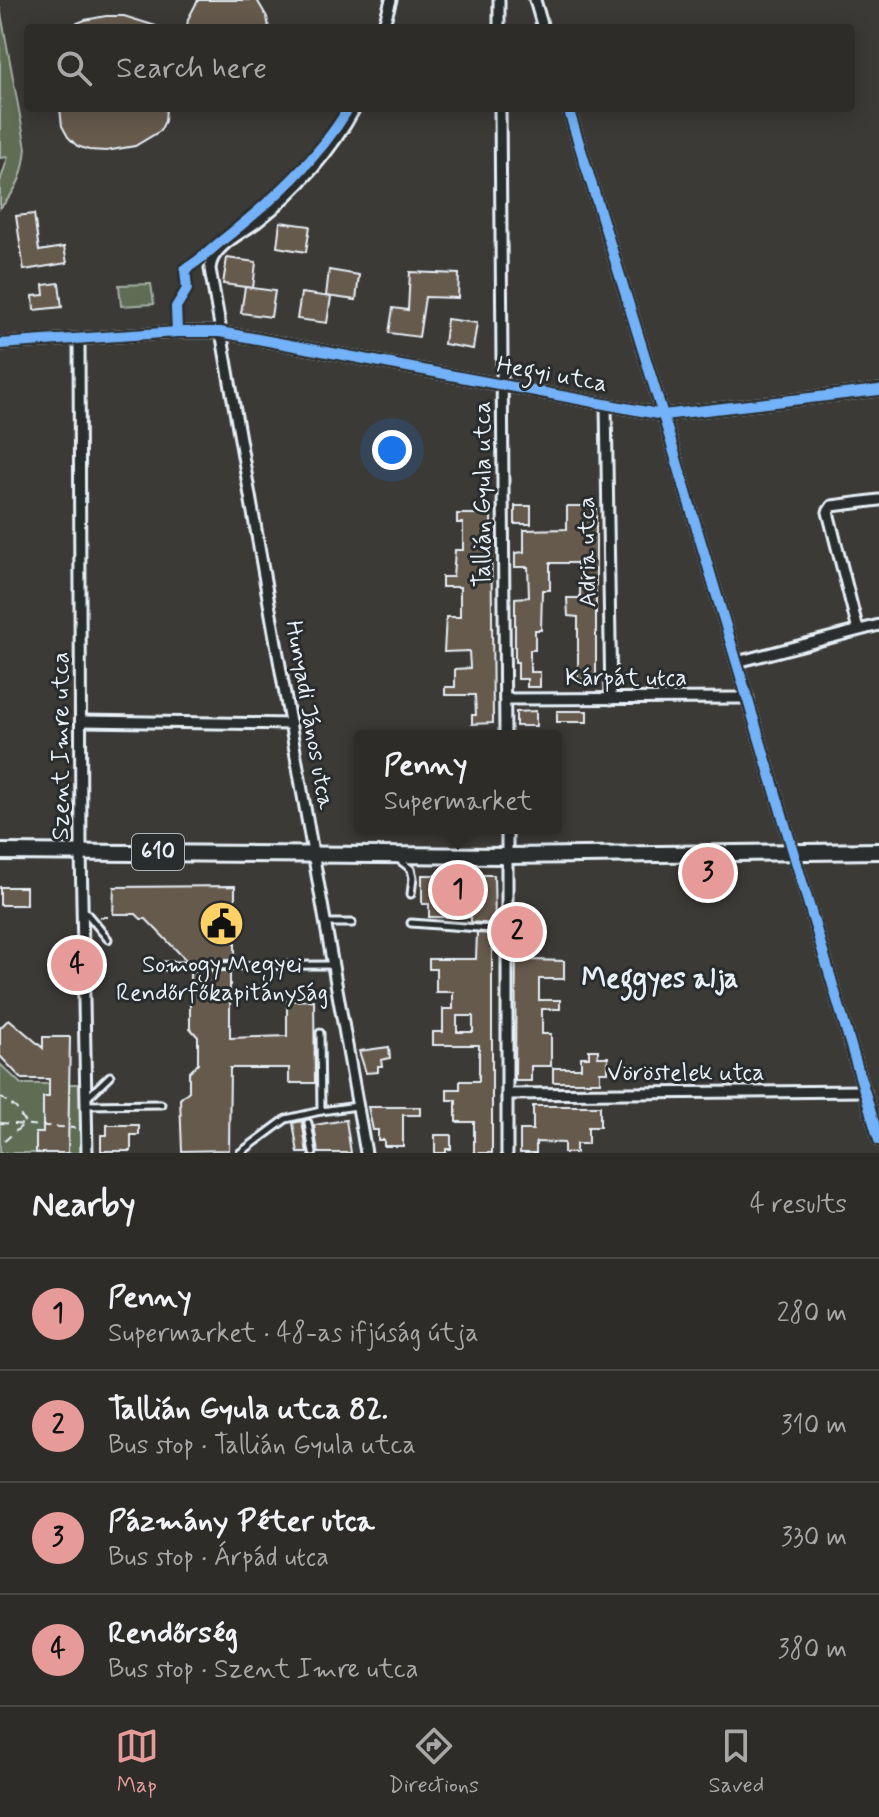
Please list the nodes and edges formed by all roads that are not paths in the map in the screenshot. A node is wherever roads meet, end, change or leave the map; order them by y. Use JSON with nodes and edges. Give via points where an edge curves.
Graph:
{"nodes":[{"id":1,"x":391,"y":0,"type":"edge"},
{"id":2,"x":499,"y":0,"type":"edge"},
{"id":3,"x":535,"y":0,"type":"edge"},
{"id":4,"x":384,"y":24,"type":"edge"},
{"id":5,"x":499,"y":24,"type":"edge"},
{"id":6,"x":542,"y":24,"type":"edge"},
{"id":7,"x":352,"y":112,"type":"edge"},
{"id":8,"x":500,"y":112,"type":"edge"},
{"id":9,"x":569,"y":112,"type":"edge"},
{"id":10,"x":220,"y":332,"type":"junction"},
{"id":11,"x":79,"y":339,"type":"junction"},
{"id":12,"x":0,"y":344,"type":"edge"},
{"id":13,"x":502,"y":387,"type":"junction"},
{"id":14,"x":879,"y":390,"type":"edge"},
{"id":15,"x":606,"y":405,"type":"junction"},
{"id":16,"x":663,"y":415,"type":"junction"},
{"id":17,"x":879,"y":500,"type":"edge"},
{"id":18,"x":879,"y":625,"type":"edge"},
{"id":19,"x":858,"y":630,"type":"junction"},
{"id":20,"x":737,"y":662,"type":"junction"},
{"id":21,"x":748,"y":698,"type":"junction"},
{"id":22,"x":505,"y":699,"type":"junction"},
{"id":23,"x":611,"y":699,"type":"junction"},
{"id":24,"x":82,"y":721,"type":"junction"},
{"id":25,"x":291,"y":724,"type":"junction"},
{"id":26,"x":505,"y":730,"type":"edge"},
{"id":27,"x":507,"y":834,"type":"edge"},
{"id":28,"x":81,"y":851,"type":"junction"},
{"id":29,"x":879,"y":851,"type":"edge"},
{"id":30,"x":0,"y":852,"type":"edge"},
{"id":31,"x":794,"y":852,"type":"junction"},
{"id":32,"x":314,"y":853,"type":"junction"},
{"id":33,"x":386,"y":854,"type":"junction"},
{"id":34,"x":507,"y":856,"type":"junction"},
{"id":35,"x":411,"y":894,"type":"dead end"},
{"id":36,"x":82,"y":908,"type":"junction"},
{"id":37,"x":325,"y":923,"type":"junction"},
{"id":38,"x":352,"y":923,"type":"dead end"},
{"id":39,"x":411,"y":923,"type":"dead end"},
{"id":40,"x":507,"y":930,"type":"junction"},
{"id":41,"x":108,"y":939,"type":"dead end"},
{"id":42,"x":331,"y":965,"type":"junction"},
{"id":43,"x":161,"y":966,"type":"dead end"},
{"id":44,"x":320,"y":1033,"type":"dead end"},
{"id":45,"x":110,"y":1076,"type":"dead end"},
{"id":46,"x":865,"y":1091,"type":"junction"},
{"id":47,"x":507,"y":1094,"type":"junction"},
{"id":48,"x":86,"y":1102,"type":"junction"},
{"id":49,"x":161,"y":1104,"type":"dead end"},
{"id":50,"x":874,"y":1104,"type":"edge"},
{"id":51,"x":358,"y":1105,"type":"junction"},
{"id":52,"x":321,"y":1111,"type":"junction"},
{"id":53,"x":308,"y":1123,"type":"dead end"},
{"id":54,"x":879,"y":1140,"type":"edge"},
{"id":55,"x":87,"y":1153,"type":"edge"},
{"id":56,"x":240,"y":1153,"type":"edge"},
{"id":57,"x":313,"y":1153,"type":"edge"},
{"id":58,"x":366,"y":1153,"type":"edge"},
{"id":59,"x":507,"y":1153,"type":"edge"}],
"edges":[{"from":1,"to":4,"type":"street"},
{"from":2,"to":5,"type":"street"},
{"from":3,"to":6,"type":"street"},
{"from":7,"to":10,"type":"street","name":"Hunyadi János utca","via":[[302,181],[214,256],[210,269]]},
{"from":8,"to":13,"type":"street","name":"Tallián Gyula utca"},
{"from":9,"to":16,"type":"street"},
{"from":10,"to":11,"type":"street","name":"Hegyi utca"},
{"from":10,"to":13,"type":"street","name":"Hegyi utca"},
{"from":10,"to":25,"type":"street","name":"Hunyadi János utca"},
{"from":11,"to":12,"type":"street","name":"Hegyi utca"},
{"from":11,"to":24,"type":"street","name":"Szent Imre utca"},
{"from":13,"to":15,"type":"street","name":"Hegyi utca"},
{"from":13,"to":22,"type":"street","name":"Tallián Gyula utca"},
{"from":14,"to":16,"type":"street","name":"Hegyi utca"},
{"from":15,"to":16,"type":"street","name":"Hegyi utca"},
{"from":15,"to":23,"type":"street","name":"Adria utca"},
{"from":16,"to":20,"type":"street"},
{"from":17,"to":19,"type":"street","via":[[832,506],[828,512]]},
{"from":18,"to":19,"type":"street"},
{"from":19,"to":20,"type":"street"},
{"from":20,"to":21,"type":"street"},
{"from":21,"to":23,"type":"street","name":"Kárpát utca"},
{"from":21,"to":31,"type":"street"},
{"from":22,"to":23,"type":"street","name":"Kárpát utca"},
{"from":22,"to":26,"type":"street","name":"Tallián Gyula utca"},
{"from":24,"to":25,"type":"street"},
{"from":24,"to":28,"type":"street","name":"Szent Imre utca"},
{"from":25,"to":32,"type":"street","name":"Hunyadi János utca"},
{"from":27,"to":34,"type":"street"},
{"from":28,"to":30,"type":"main road","number":"610"},
{"from":28,"to":32,"type":"main road","number":"610"},
{"from":28,"to":36,"type":"street","name":"Szent Imre utca"},
{"from":29,"to":31,"type":"main road","number":"610"},
{"from":31,"to":34,"type":"main road","number":"610"},
{"from":31,"to":46,"type":"street"},
{"from":32,"to":33,"type":"main road","number":"610"},
{"from":32,"to":37,"type":"street","name":"Hunyadi János utca"},
{"from":33,"to":34,"type":"main road","number":"610"},
{"from":33,"to":35,"type":"lane","via":[[411,869]]},
{"from":34,"to":40,"type":"street"},
{"from":36,"to":41,"type":"lane"},
{"from":36,"to":48,"type":"street","name":"Szent Imre utca"},
{"from":37,"to":38,"type":"lane"},
{"from":37,"to":42,"type":"street","name":"Hunyadi János utca"},
{"from":39,"to":40,"type":"lane"},
{"from":40,"to":47,"type":"street"},
{"from":42,"to":43,"type":"lane"},
{"from":42,"to":51,"type":"street","name":"Hunyadi János utca"},
{"from":44,"to":52,"type":"lane"},
{"from":45,"to":48,"type":"lane"},
{"from":46,"to":47,"type":"street","name":"Vöröstelek utca"},
{"from":46,"to":50,"type":"street"},
{"from":47,"to":59,"type":"street"},
{"from":48,"to":49,"type":"lane"},
{"from":48,"to":55,"type":"street","name":"Szent Imre utca"},
{"from":50,"to":54,"type":"street"},
{"from":51,"to":52,"type":"lane"},
{"from":51,"to":58,"type":"street","name":"Hunyadi János utca"},
{"from":52,"to":56,"type":"lane","via":[[286,1119]]},
{"from":53,"to":57,"type":"lane"}]}
